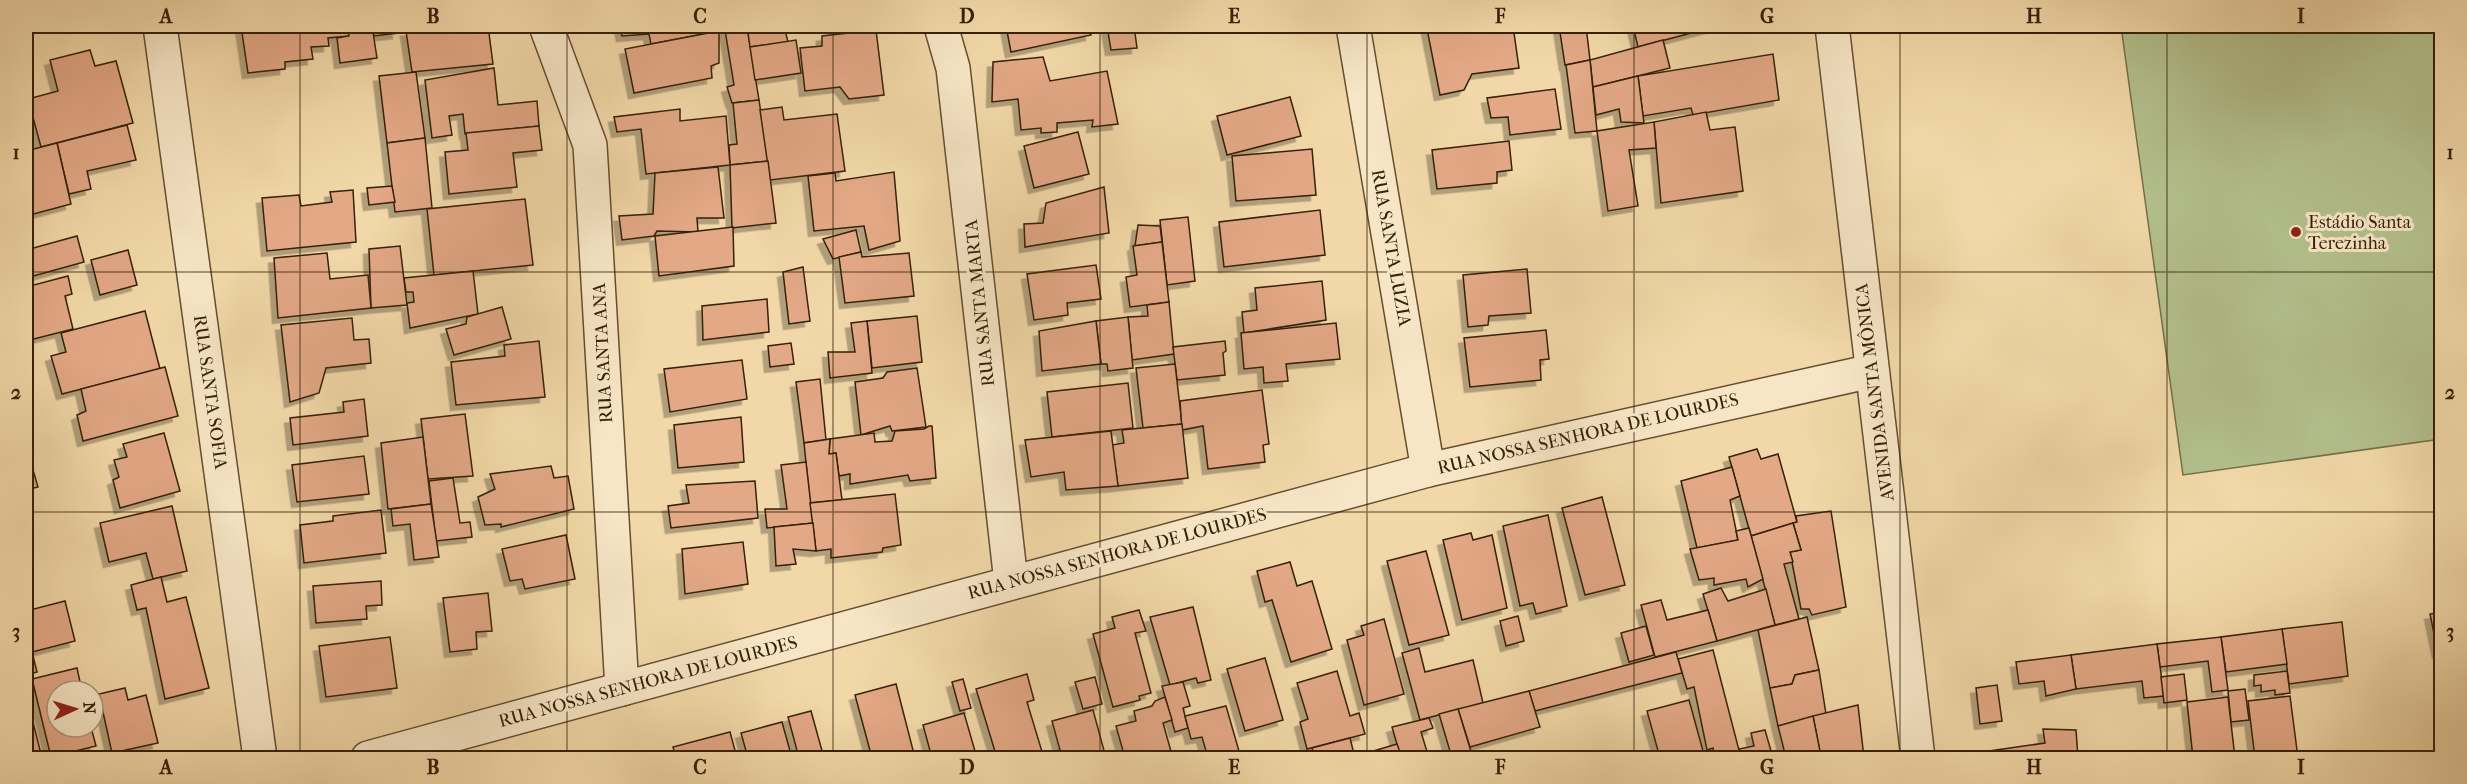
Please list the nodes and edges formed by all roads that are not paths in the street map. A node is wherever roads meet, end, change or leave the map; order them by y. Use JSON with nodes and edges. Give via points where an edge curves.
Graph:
{"nodes":[{"id":1,"x":160,"y":26,"type":"edge"},
{"id":2,"x":546,"y":26,"type":"edge"},
{"id":3,"x":941,"y":26,"type":"edge"},
{"id":4,"x":1353,"y":26,"type":"edge"},
{"id":5,"x":1832,"y":26,"type":"edge"},
{"id":6,"x":1872,"y":371,"type":"junction"},
{"id":7,"x":1428,"y":470,"type":"junction"},
{"id":8,"x":1011,"y":582,"type":"junction"},
{"id":9,"x":622,"y":689,"type":"junction"},
{"id":10,"x":261,"y":759,"type":"edge"},
{"id":11,"x":368,"y":759,"type":"edge"},
{"id":12,"x":1918,"y":759,"type":"edge"}],
"edges":[{"from":1,"to":10,"type":"street","name":"RUA SANTA SOFIA"},
{"from":2,"to":9,"type":"street","name":"RUA SANTA ANA","via":[[591,146]]},
{"from":3,"to":8,"type":"street","name":"RUA SANTA MARTA","via":[[953,68]]},
{"from":4,"to":7,"type":"street","name":"RUA SANTA LUZIA"},
{"from":5,"to":6,"type":"street","name":"AVENIDA SANTA MÔNICA"},
{"from":6,"to":7,"type":"street","name":"RUA NOSSA SENHORA DE LOURDES"},
{"from":6,"to":12,"type":"street","name":"AVENIDA SANTA MÔNICA"},
{"from":7,"to":8,"type":"street","name":"RUA NOSSA SENHORA DE LOURDES"},
{"from":8,"to":9,"type":"street","name":"RUA NOSSA SENHORA DE LOURDES"},
{"from":9,"to":11,"type":"street","name":"RUA NOSSA SENHORA DE LOURDES"}]}
